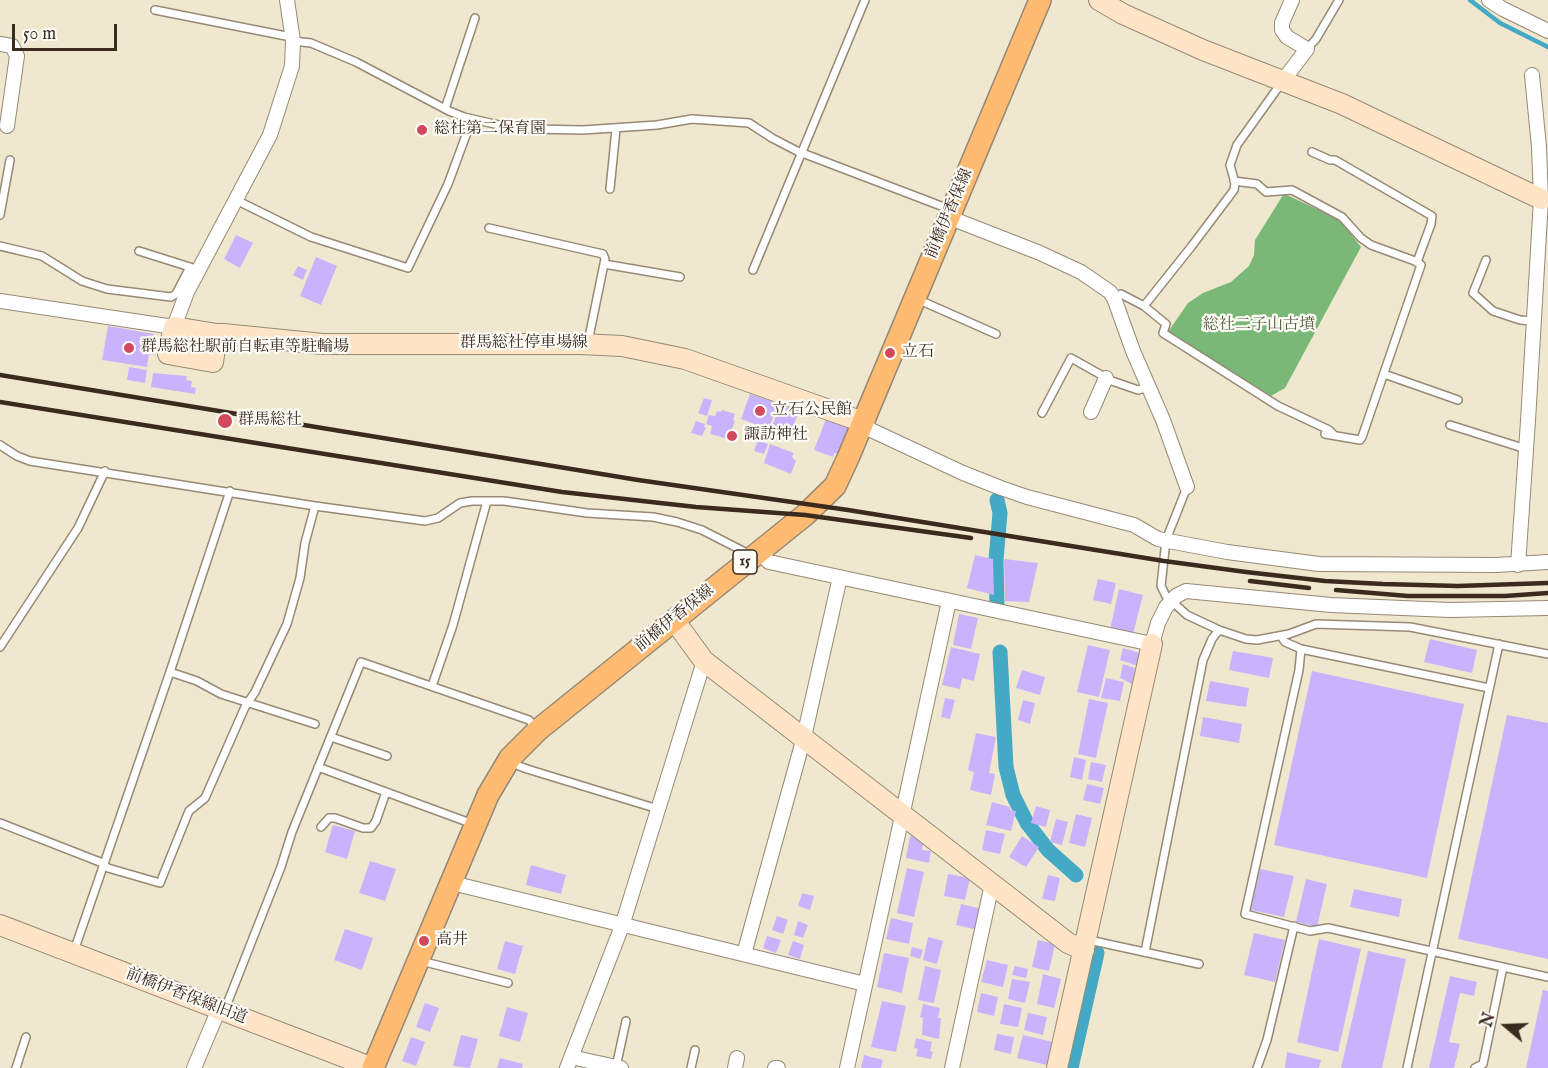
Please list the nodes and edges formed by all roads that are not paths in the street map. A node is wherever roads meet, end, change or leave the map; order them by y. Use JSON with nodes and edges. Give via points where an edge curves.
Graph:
{"nodes":[{"id":1,"x":287,"y":0,"type":"edge"},
{"id":2,"x":865,"y":0,"type":"edge"},
{"id":3,"x":1040,"y":0,"type":"edge"},
{"id":4,"x":1099,"y":0,"type":"edge"},
{"id":5,"x":1292,"y":0,"type":"edge"},
{"id":6,"x":1339,"y":0,"type":"edge"},
{"id":7,"x":1489,"y":0,"type":"edge"},
{"id":8,"x":154,"y":10,"type":"dead end"},
{"id":9,"x":475,"y":18,"type":"dead end"},
{"id":10,"x":1548,"y":32,"type":"edge"},
{"id":11,"x":293,"y":38,"type":"junction"},
{"id":12,"x":0,"y":44,"type":"edge"},
{"id":13,"x":1306,"y":49,"type":"junction"},
{"id":14,"x":1532,"y":75,"type":"dead end"},
{"id":15,"x":1282,"y":82,"type":"junction"},
{"id":16,"x":1548,"y":92,"type":"edge"},
{"id":17,"x":1534,"y":94,"type":"junction"},
{"id":18,"x":445,"y":109,"type":"junction"},
{"id":19,"x":472,"y":119,"type":"junction"},
{"id":20,"x":4,"y":125,"type":"edge"},
{"id":21,"x":616,"y":129,"type":"junction"},
{"id":22,"x":1312,"y":152,"type":"dead end"},
{"id":23,"x":802,"y":153,"type":"junction"},
{"id":24,"x":10,"y":160,"type":"dead end"},
{"id":25,"x":1234,"y":181,"type":"junction"},
{"id":26,"x":610,"y":189,"type":"dead end"},
{"id":27,"x":236,"y":200,"type":"junction"},
{"id":28,"x":1544,"y":200,"type":"edge"},
{"id":29,"x":950,"y":214,"type":"junction"},
{"id":30,"x":0,"y":216,"type":"edge"},
{"id":31,"x":489,"y":228,"type":"dead end"},
{"id":32,"x":0,"y":246,"type":"edge"},
{"id":33,"x":139,"y":250,"type":"dead end"},
{"id":34,"x":1486,"y":260,"type":"dead end"},
{"id":35,"x":1417,"y":262,"type":"junction"},
{"id":36,"x":604,"y":264,"type":"junction"},
{"id":37,"x":194,"y":269,"type":"junction"},
{"id":38,"x":753,"y":270,"type":"dead end"},
{"id":39,"x":680,"y":277,"type":"dead end"},
{"id":40,"x":915,"y":298,"type":"junction"},
{"id":41,"x":1114,"y":298,"type":"junction"},
{"id":42,"x":0,"y":301,"type":"edge"},
{"id":43,"x":1144,"y":306,"type":"junction"},
{"id":44,"x":1534,"y":321,"type":"junction"},
{"id":45,"x":174,"y":327,"type":"junction"},
{"id":46,"x":217,"y":333,"type":"junction"},
{"id":47,"x":996,"y":334,"type":"dead end"},
{"id":48,"x":587,"y":344,"type":"junction"},
{"id":49,"x":1384,"y":374,"type":"junction"},
{"id":50,"x":1106,"y":378,"type":"junction"},
{"id":51,"x":1149,"y":387,"type":"junction"},
{"id":52,"x":1458,"y":400,"type":"dead end"},
{"id":53,"x":1091,"y":412,"type":"dead end"},
{"id":54,"x":1042,"y":413,"type":"dead end"},
{"id":55,"x":863,"y":422,"type":"junction"},
{"id":56,"x":1450,"y":425,"type":"dead end"},
{"id":57,"x":1325,"y":434,"type":"dead end"},
{"id":58,"x":1334,"y":435,"type":"junction"},
{"id":59,"x":0,"y":445,"type":"edge"},
{"id":60,"x":1526,"y":449,"type":"junction"},
{"id":61,"x":105,"y":471,"type":"junction"},
{"id":62,"x":1186,"y":487,"type":"joint"},
{"id":63,"x":230,"y":491,"type":"junction"},
{"id":64,"x":487,"y":501,"type":"junction"},
{"id":65,"x":315,"y":506,"type":"junction"},
{"id":66,"x":1166,"y":540,"type":"junction"},
{"id":67,"x":754,"y":555,"type":"junction"},
{"id":68,"x":1548,"y":562,"type":"edge"},
{"id":69,"x":1518,"y":565,"type":"junction"},
{"id":70,"x":840,"y":577,"type":"junction"},
{"id":71,"x":1171,"y":600,"type":"junction"},
{"id":72,"x":949,"y":601,"type":"junction"},
{"id":73,"x":1548,"y":608,"type":"edge"},
{"id":74,"x":674,"y":620,"type":"junction"},
{"id":75,"x":1219,"y":630,"type":"junction"},
{"id":76,"x":1281,"y":636,"type":"junction"},
{"id":77,"x":1152,"y":644,"type":"junction"},
{"id":78,"x":1499,"y":644,"type":"junction"},
{"id":79,"x":0,"y":647,"type":"edge"},
{"id":80,"x":1302,"y":649,"type":"junction"},
{"id":81,"x":1548,"y":654,"type":"edge"},
{"id":82,"x":704,"y":661,"type":"junction"},
{"id":83,"x":170,"y":672,"type":"junction"},
{"id":84,"x":432,"y":686,"type":"junction"},
{"id":85,"x":1490,"y":688,"type":"junction"},
{"id":86,"x":248,"y":702,"type":"junction"},
{"id":87,"x":315,"y":724,"type":"dead end"},
{"id":88,"x":538,"y":730,"type":"junction"},
{"id":89,"x":331,"y":737,"type":"junction"},
{"id":90,"x":804,"y":737,"type":"junction"},
{"id":91,"x":387,"y":756,"type":"dead end"},
{"id":92,"x":510,"y":758,"type":"junction"},
{"id":93,"x":318,"y":767,"type":"junction"},
{"id":94,"x":386,"y":792,"type":"junction"},
{"id":95,"x":658,"y":808,"type":"junction"},
{"id":96,"x":902,"y":814,"type":"junction"},
{"id":97,"x":0,"y":823,"type":"edge"},
{"id":98,"x":476,"y":825,"type":"junction"},
{"id":99,"x":321,"y":827,"type":"dead end"},
{"id":100,"x":103,"y":865,"type":"junction"},
{"id":101,"x":452,"y":883,"type":"junction"},
{"id":102,"x":992,"y":884,"type":"junction"},
{"id":103,"x":0,"y":925,"type":"edge"},
{"id":104,"x":622,"y":926,"type":"junction"},
{"id":105,"x":1294,"y":926,"type":"junction"},
{"id":106,"x":1085,"y":945,"type":"junction"},
{"id":107,"x":1145,"y":952,"type":"junction"},
{"id":108,"x":1432,"y":952,"type":"junction"},
{"id":109,"x":73,"y":953,"type":"junction"},
{"id":110,"x":744,"y":954,"type":"junction"},
{"id":111,"x":419,"y":960,"type":"junction"},
{"id":112,"x":1199,"y":964,"type":"dead end"},
{"id":113,"x":1503,"y":967,"type":"junction"},
{"id":114,"x":1548,"y":977,"type":"edge"},
{"id":115,"x":508,"y":983,"type":"dead end"},
{"id":116,"x":865,"y":984,"type":"junction"},
{"id":117,"x":219,"y":1009,"type":"junction"},
{"id":118,"x":626,"y":1021,"type":"dead end"},
{"id":119,"x":26,"y":1037,"type":"dead end"},
{"id":120,"x":695,"y":1050,"type":"dead end"},
{"id":121,"x":570,"y":1062,"type":"edge"},
{"id":122,"x":16,"y":1068,"type":"edge"},
{"id":123,"x":194,"y":1068,"type":"edge"},
{"id":124,"x":373,"y":1068,"type":"edge"},
{"id":125,"x":618,"y":1068,"type":"edge"},
{"id":126,"x":692,"y":1068,"type":"edge"},
{"id":127,"x":847,"y":1068,"type":"edge"},
{"id":128,"x":952,"y":1068,"type":"edge"},
{"id":129,"x":1057,"y":1068,"type":"edge"},
{"id":130,"x":1257,"y":1068,"type":"edge"},
{"id":131,"x":1407,"y":1068,"type":"edge"},
{"id":132,"x":1475,"y":1068,"type":"edge"}],
"edges":[{"from":1,"to":11,"type":"street"},
{"from":2,"to":23,"type":"lane"},
{"from":3,"to":29,"type":"main road","name":"前橋伊香保線","number":"15"},
{"from":4,"to":15,"type":"street","via":[[1164,33]]},
{"from":5,"to":13,"type":"street","via":[[1282,30]]},
{"from":6,"to":13,"type":"lane"},
{"from":7,"to":10,"type":"street"},
{"from":8,"to":11,"type":"lane"},
{"from":9,"to":18,"type":"lane"},
{"from":11,"to":18,"type":"lane","via":[[356,62]]},
{"from":11,"to":27,"type":"street","via":[[292,66],[270,135]]},
{"from":12,"to":20,"type":"street","via":[[12,46],[17,56]]},
{"from":13,"to":15,"type":"street"},
{"from":14,"to":17,"type":"street"},
{"from":15,"to":25,"type":"lane","via":[[1237,144],[1230,165]]},
{"from":15,"to":28,"type":"street","via":[[1342,104]]},
{"from":16,"to":17,"type":"street"},
{"from":17,"to":28,"type":"street"},
{"from":18,"to":19,"type":"lane"},
{"from":19,"to":21,"type":"lane","via":[[531,129]]},
{"from":19,"to":27,"type":"lane","via":[[448,184],[408,268],[311,237]]},
{"from":21,"to":23,"type":"lane","via":[[692,119],[743,122]]},
{"from":21,"to":26,"type":"lane"},
{"from":22,"to":35,"type":"lane","via":[[1335,160],[1432,216]]},
{"from":23,"to":29,"type":"lane"},
{"from":23,"to":38,"type":"lane"},
{"from":24,"to":30,"type":"lane"},
{"from":25,"to":35,"type":"lane","via":[[1257,184],[1266,192],[1292,190],[1342,217],[1371,245]]},
{"from":25,"to":43,"type":"lane","via":[[1234,190]]},
{"from":27,"to":37,"type":"street"},
{"from":28,"to":44,"type":"street"},
{"from":29,"to":40,"type":"main road","name":"前橋伊香保線","number":"15"},
{"from":29,"to":41,"type":"street","via":[[1081,272],[1100,283]]},
{"from":31,"to":36,"type":"lane","via":[[599,252],[605,256]]},
{"from":32,"to":37,"type":"lane","via":[[42,256],[82,281],[107,289],[171,297]]},
{"from":33,"to":37,"type":"lane"},
{"from":34,"to":44,"type":"lane","via":[[1473,293],[1493,311]]},
{"from":35,"to":49,"type":"lane","via":[[1421,268]]},
{"from":36,"to":39,"type":"lane"},
{"from":36,"to":48,"type":"lane"},
{"from":37,"to":45,"type":"street"},
{"from":40,"to":47,"type":"lane"},
{"from":40,"to":55,"type":"main road","name":"前橋伊香保線","number":"15"},
{"from":41,"to":43,"type":"lane","via":[[1121,294]]},
{"from":41,"to":51,"type":"street"},
{"from":42,"to":45,"type":"street"},
{"from":43,"to":58,"type":"lane","via":[[1166,324],[1163,333],[1278,406]]},
{"from":44,"to":60,"type":"street"},
{"from":45,"to":46,"type":"street","name":"群馬総社停車場線"},
{"from":45,"to":46,"type":"street","via":[[168,354],[212,367]]},
{"from":46,"to":48,"type":"street","name":"群馬総社停車場線","via":[[323,344]]},
{"from":48,"to":55,"type":"street","name":"群馬総社停車場線","via":[[637,348],[685,359]]},
{"from":49,"to":52,"type":"lane"},
{"from":49,"to":58,"type":"lane","via":[[1360,440]]},
{"from":50,"to":51,"type":"lane","via":[[1138,390]]},
{"from":50,"to":53,"type":"street"},
{"from":50,"to":54,"type":"lane","via":[[1071,358]]},
{"from":51,"to":62,"type":"street"},
{"from":55,"to":66,"type":"street","via":[[871,430],[1001,488],[1134,525]]},
{"from":55,"to":67,"type":"main road","name":"前橋伊香保線","number":"15","via":[[835,486]]},
{"from":56,"to":60,"type":"lane"},
{"from":57,"to":58,"type":"lane"},
{"from":59,"to":61,"type":"lane","via":[[30,461]]},
{"from":60,"to":69,"type":"street"},
{"from":61,"to":63,"type":"lane"},
{"from":61,"to":79,"type":"lane","via":[[78,528]]},
{"from":62,"to":66,"type":"lane"},
{"from":63,"to":65,"type":"lane"},
{"from":63,"to":83,"type":"lane"},
{"from":64,"to":65,"type":"lane","via":[[460,503],[438,518],[425,521]]},
{"from":64,"to":67,"type":"lane","via":[[677,522]]},
{"from":64,"to":84,"type":"lane"},
{"from":65,"to":86,"type":"lane","via":[[287,624]]},
{"from":66,"to":69,"type":"street","via":[[1319,564]]},
{"from":66,"to":71,"type":"lane","via":[[1161,584]]},
{"from":67,"to":70,"type":"street","via":[[769,562]]},
{"from":67,"to":74,"type":"main road","name":"前橋伊香保線","number":"15"},
{"from":68,"to":69,"type":"street"},
{"from":70,"to":72,"type":"street"},
{"from":70,"to":90,"type":"street"},
{"from":71,"to":73,"type":"street","via":[[1182,592],[1195,591],[1330,605],[1450,610]]},
{"from":71,"to":75,"type":"lane","via":[[1187,615]]},
{"from":71,"to":77,"type":"street"},
{"from":72,"to":77,"type":"street"},
{"from":72,"to":96,"type":"street"},
{"from":74,"to":82,"type":"street"},
{"from":74,"to":88,"type":"main road","name":"前橋伊香保線","number":"15"},
{"from":75,"to":76,"type":"lane","via":[[1246,639]]},
{"from":75,"to":107,"type":"lane","via":[[1203,660]]},
{"from":76,"to":78,"type":"lane","via":[[1316,624],[1410,627]]},
{"from":76,"to":80,"type":"lane"},
{"from":77,"to":106,"type":"street"},
{"from":78,"to":81,"type":"lane"},
{"from":78,"to":85,"type":"lane"},
{"from":80,"to":85,"type":"lane"},
{"from":80,"to":105,"type":"lane","via":[[1245,914]]},
{"from":82,"to":90,"type":"street"},
{"from":82,"to":95,"type":"street"},
{"from":83,"to":86,"type":"lane"},
{"from":83,"to":100,"type":"lane"},
{"from":84,"to":88,"type":"lane","via":[[529,720]]},
{"from":84,"to":89,"type":"lane","via":[[361,662]]},
{"from":85,"to":108,"type":"lane"},
{"from":86,"to":87,"type":"lane"},
{"from":86,"to":100,"type":"lane","via":[[205,798],[187,815],[162,881],[154,883]]},
{"from":88,"to":92,"type":"main road","name":"前橋伊香保線","number":"15"},
{"from":89,"to":91,"type":"lane"},
{"from":89,"to":93,"type":"lane"},
{"from":90,"to":96,"type":"street"},
{"from":90,"to":110,"type":"street"},
{"from":92,"to":95,"type":"lane","via":[[527,770]]},
{"from":92,"to":98,"type":"main road","name":"前橋伊香保線","number":"15","via":[[494,782]]},
{"from":93,"to":94,"type":"lane"},
{"from":93,"to":117,"type":"lane","via":[[227,1004]]},
{"from":94,"to":98,"type":"lane"},
{"from":94,"to":99,"type":"lane","via":[[371,828],[335,818],[329,818]]},
{"from":95,"to":104,"type":"street"},
{"from":96,"to":102,"type":"street"},
{"from":96,"to":116,"type":"street"},
{"from":97,"to":100,"type":"lane"},
{"from":98,"to":101,"type":"main road","name":"前橋伊香保線","number":"15"},
{"from":100,"to":109,"type":"lane"},
{"from":101,"to":104,"type":"street"},
{"from":101,"to":111,"type":"main road","name":"前橋伊香保線","number":"15"},
{"from":102,"to":106,"type":"street","via":[[1068,943]]},
{"from":102,"to":128,"type":"street"},
{"from":103,"to":109,"type":"street","name":"前橋伊香保線旧道"},
{"from":104,"to":110,"type":"street"},
{"from":104,"to":121,"type":"street"},
{"from":105,"to":108,"type":"lane","via":[[1310,931],[1328,928]]},
{"from":105,"to":130,"type":"lane"},
{"from":106,"to":107,"type":"lane"},
{"from":106,"to":129,"type":"street"},
{"from":107,"to":112,"type":"lane"},
{"from":108,"to":113,"type":"lane"},
{"from":108,"to":131,"type":"lane"},
{"from":109,"to":117,"type":"street","name":"前橋伊香保線旧道"},
{"from":110,"to":116,"type":"street"},
{"from":111,"to":115,"type":"lane"},
{"from":111,"to":124,"type":"main road","name":"前橋伊香保線","number":"15"},
{"from":113,"to":114,"type":"lane"},
{"from":113,"to":132,"type":"lane","via":[[1483,1064]]},
{"from":116,"to":127,"type":"street"},
{"from":117,"to":123,"type":"street"},
{"from":117,"to":124,"type":"street","name":"前橋伊香保線旧道"},
{"from":118,"to":125,"type":"lane"},
{"from":119,"to":122,"type":"lane"},
{"from":120,"to":126,"type":"lane"},
{"from":121,"to":125,"type":"street","via":[[580,1059]]}]}
